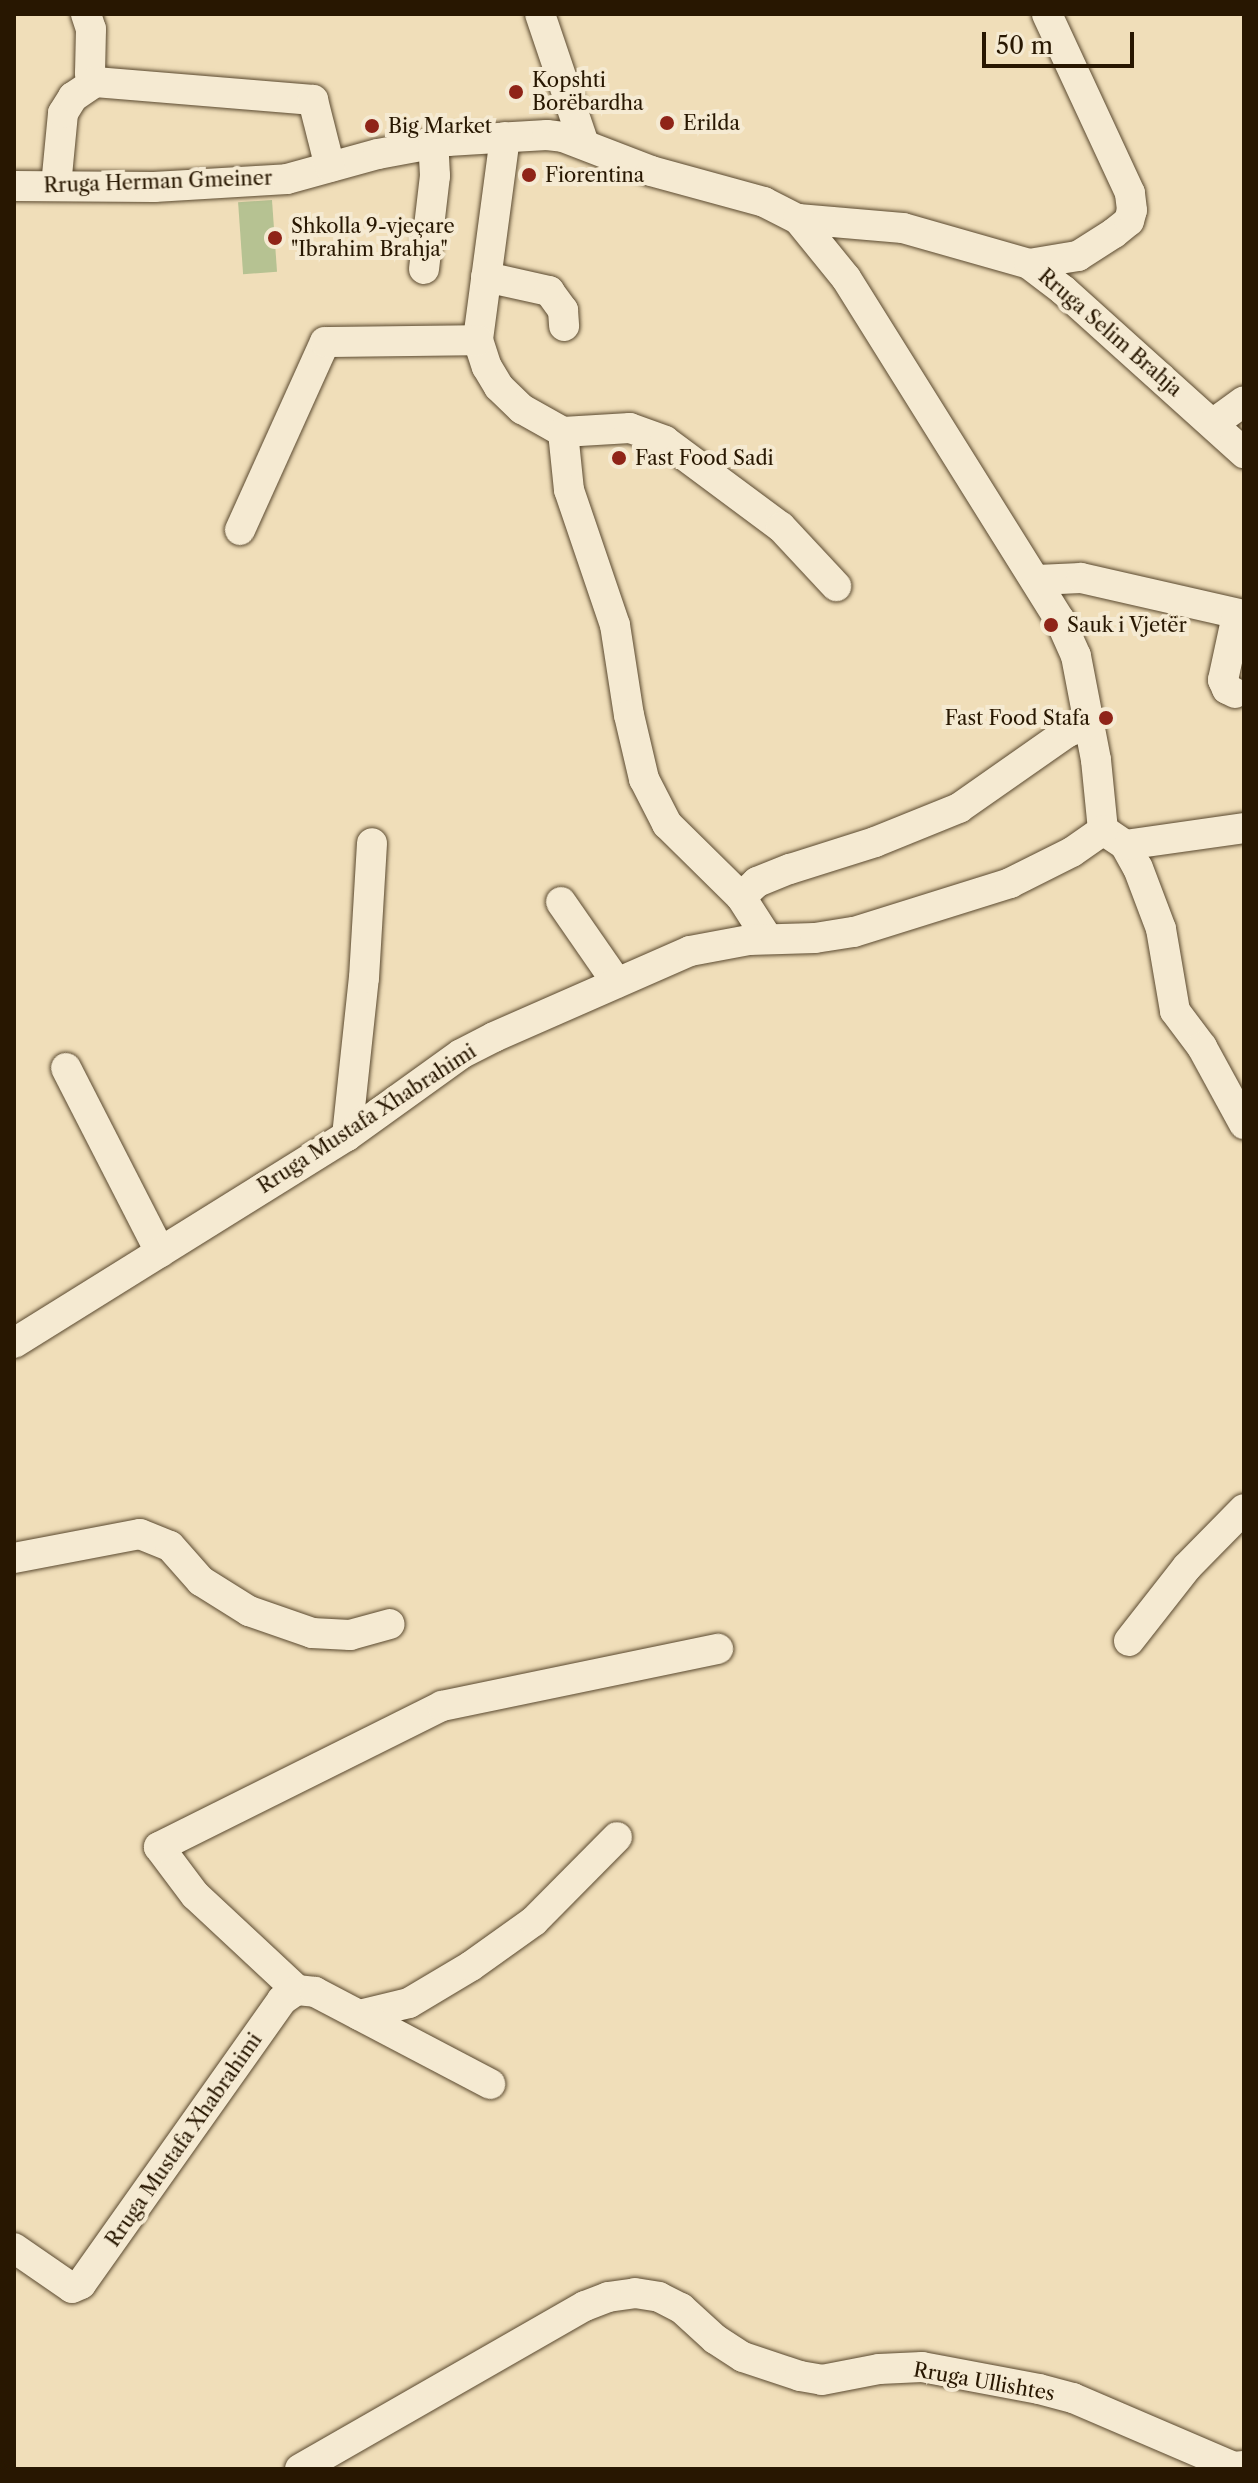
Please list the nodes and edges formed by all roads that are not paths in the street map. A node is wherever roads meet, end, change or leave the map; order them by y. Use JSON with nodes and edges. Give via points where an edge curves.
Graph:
{"nodes":[{"id":1,"x":86,"y":14,"type":"edge"},
{"id":2,"x":540,"y":14,"type":"edge"},
{"id":3,"x":1047,"y":14,"type":"edge"},
{"id":4,"x":95,"y":82,"type":"junction"},
{"id":5,"x":505,"y":137,"type":"junction"},
{"id":6,"x":433,"y":143,"type":"junction"},
{"id":7,"x":584,"y":144,"type":"junction"},
{"id":8,"x":330,"y":167,"type":"junction"},
{"id":9,"x":14,"y":186,"type":"edge"},
{"id":10,"x":56,"y":186,"type":"junction"},
{"id":11,"x":798,"y":219,"type":"junction"},
{"id":12,"x":1029,"y":264,"type":"junction"},
{"id":13,"x":424,"y":269,"type":"dead end"},
{"id":14,"x":486,"y":277,"type":"junction"},
{"id":15,"x":564,"y":326,"type":"dead end"},
{"id":16,"x":478,"y":340,"type":"junction"},
{"id":17,"x":1244,"y":401,"type":"edge"},
{"id":18,"x":1214,"y":423,"type":"junction"},
{"id":19,"x":563,"y":432,"type":"junction"},
{"id":20,"x":1244,"y":453,"type":"edge"},
{"id":21,"x":240,"y":530,"type":"dead end"},
{"id":22,"x":1037,"y":580,"type":"junction"},
{"id":23,"x":836,"y":586,"type":"dead end"},
{"id":24,"x":1241,"y":615,"type":"edge"},
{"id":25,"x":1235,"y":693,"type":"dead end"},
{"id":26,"x":1087,"y":724,"type":"junction"},
{"id":27,"x":1244,"y":828,"type":"edge"},
{"id":28,"x":1114,"y":838,"type":"junction"},
{"id":29,"x":372,"y":843,"type":"dead end"},
{"id":30,"x":741,"y":897,"type":"junction"},
{"id":31,"x":561,"y":902,"type":"dead end"},
{"id":32,"x":768,"y":939,"type":"junction"},
{"id":33,"x":617,"y":983,"type":"junction"},
{"id":34,"x":66,"y":1068,"type":"dead end"},
{"id":35,"x":1244,"y":1124,"type":"edge"},
{"id":36,"x":347,"y":1136,"type":"junction"},
{"id":37,"x":160,"y":1252,"type":"junction"},
{"id":38,"x":14,"y":1343,"type":"edge"},
{"id":39,"x":1244,"y":1509,"type":"edge"},
{"id":40,"x":14,"y":1558,"type":"edge"},
{"id":41,"x":390,"y":1624,"type":"dead end"},
{"id":42,"x":1129,"y":1641,"type":"dead end"},
{"id":43,"x":718,"y":1649,"type":"dead end"},
{"id":44,"x":617,"y":1837,"type":"dead end"},
{"id":45,"x":290,"y":1983,"type":"junction"},
{"id":46,"x":359,"y":2015,"type":"junction"},
{"id":47,"x":490,"y":2084,"type":"dead end"},
{"id":48,"x":14,"y":2248,"type":"edge"},
{"id":49,"x":1244,"y":2466,"type":"edge"},
{"id":50,"x":300,"y":2469,"type":"edge"}],
"edges":[{"from":1,"to":4,"type":"street"},
{"from":2,"to":7,"type":"street"},
{"from":3,"to":12,"type":"street","via":[[1130,193],[1132,210],[1129,221],[1078,256]]},
{"from":4,"to":8,"type":"street","via":[[313,100]]},
{"from":4,"to":10,"type":"street","via":[[67,103],[63,113]]},
{"from":5,"to":6,"type":"street","name":"Rruga Herman Gmeiner"},
{"from":5,"to":7,"type":"street","name":"Rruga Herman Gmeiner","via":[[547,135]]},
{"from":5,"to":14,"type":"street"},
{"from":6,"to":8,"type":"street","name":"Rruga Herman Gmeiner"},
{"from":6,"to":13,"type":"street","via":[[435,176]]},
{"from":7,"to":11,"type":"street","name":"Rruga Selim Brahja","via":[[651,171],[764,202]]},
{"from":8,"to":10,"type":"street","name":"Rruga Herman Gmeiner","via":[[287,179]]},
{"from":9,"to":10,"type":"street","name":"Rruga Herman Gmeiner"},
{"from":11,"to":12,"type":"street","name":"Rruga Selim Brahja","via":[[903,228]]},
{"from":11,"to":22,"type":"street","via":[[846,278]]},
{"from":12,"to":18,"type":"street","name":"Rruga Selim Brahja"},
{"from":14,"to":15,"type":"street","via":[[549,291],[563,310]]},
{"from":14,"to":16,"type":"street"},
{"from":16,"to":19,"type":"street","via":[[499,387],[522,409]]},
{"from":16,"to":21,"type":"street","via":[[325,342]]},
{"from":17,"to":18,"type":"street"},
{"from":18,"to":20,"type":"street","name":"Rruga Selim Brahja"},
{"from":19,"to":23,"type":"street","via":[[630,428],[665,441],[781,527]]},
{"from":19,"to":30,"type":"street","via":[[569,490],[615,625],[644,779],[667,824]]},
{"from":22,"to":24,"type":"street","via":[[1081,578]]},
{"from":22,"to":26,"type":"street","via":[[1076,656]]},
{"from":24,"to":25,"type":"street","via":[[1223,680]]},
{"from":26,"to":28,"type":"street"},
{"from":26,"to":30,"type":"street","via":[[959,808],[757,882]]},
{"from":27,"to":28,"type":"street"},
{"from":28,"to":32,"type":"street","name":"Rruga Mustafa Xhabrahimi","via":[[937,908],[854,932]]},
{"from":28,"to":35,"type":"street","via":[[1161,929],[1175,1011],[1202,1047]]},
{"from":29,"to":36,"type":"street"},
{"from":30,"to":32,"type":"street"},
{"from":31,"to":33,"type":"street"},
{"from":32,"to":33,"type":"street","name":"Rruga Mustafa Xhabrahimi","via":[[690,951]]},
{"from":33,"to":36,"type":"street","name":"Rruga Mustafa Xhabrahimi","via":[[461,1054]]},
{"from":34,"to":37,"type":"street"},
{"from":36,"to":37,"type":"street","name":"Rruga Mustafa Xhabrahimi"},
{"from":37,"to":38,"type":"street","name":"Rruga Mustafa Xhabrahimi"},
{"from":39,"to":42,"type":"street","via":[[1187,1567]]},
{"from":40,"to":41,"type":"street","via":[[140,1534],[170,1546],[201,1581],[249,1611],[312,1633],[350,1635]]},
{"from":43,"to":45,"type":"street","via":[[442,1706],[159,1847],[195,1895]]},
{"from":44,"to":46,"type":"street","via":[[534,1921],[471,1966],[409,2003]]},
{"from":45,"to":46,"type":"street"},
{"from":45,"to":48,"type":"street","name":"Rruga Mustafa Xhabrahimi","via":[[81,2284],[72,2288],[60,2282]]},
{"from":46,"to":47,"type":"street"},
{"from":49,"to":50,"type":"street","name":"Rruga Ullishtes","via":[[1234,2467],[1073,2398],[1039,2389],[922,2367],[822,2380],[800,2376],[743,2357],[681,2308],[635,2293],[585,2306]]}]}
